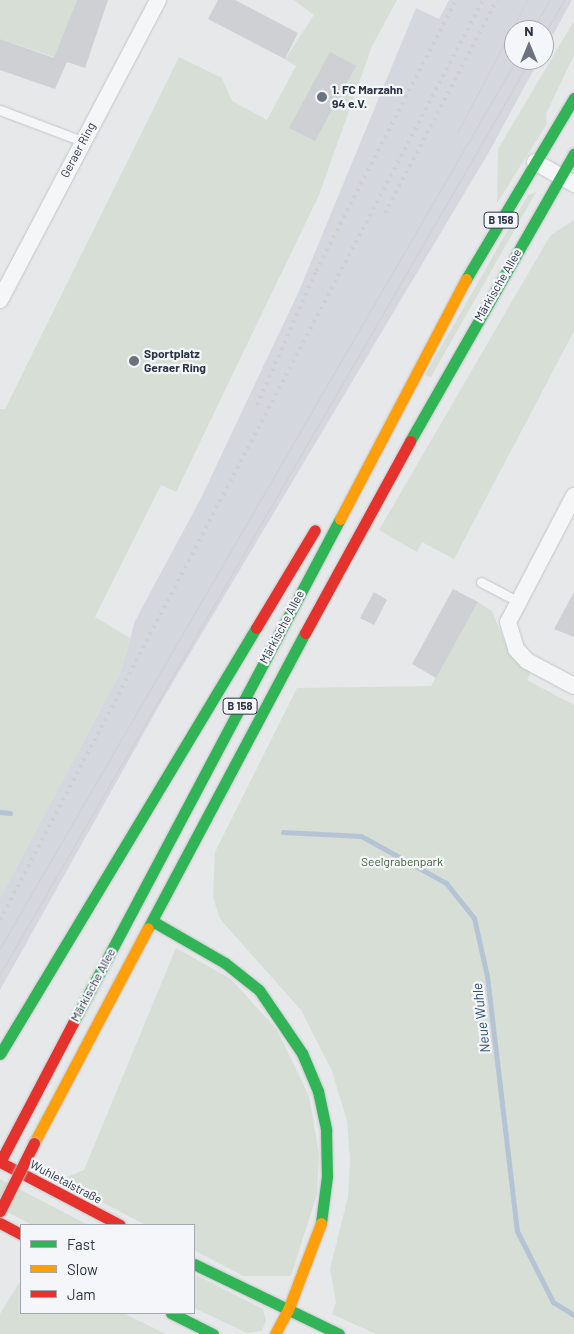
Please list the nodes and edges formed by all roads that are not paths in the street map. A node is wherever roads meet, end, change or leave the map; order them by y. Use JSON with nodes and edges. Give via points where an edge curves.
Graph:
{"nodes":[{"id":1,"x":158,"y":0,"type":"edge"},
{"id":2,"x":574,"y":98,"type":"edge"},
{"id":3,"x":0,"y":110,"type":"edge"},
{"id":4,"x":82,"y":141,"type":"junction"},
{"id":5,"x":574,"y":154,"type":"edge"},
{"id":6,"x":535,"y":162,"type":"junction"},
{"id":7,"x":567,"y":180,"type":"edge"},
{"id":8,"x":467,"y":278,"type":"junction"},
{"id":9,"x":0,"y":300,"type":"edge"},
{"id":10,"x":345,"y":480,"type":"dead end"},
{"id":11,"x":574,"y":496,"type":"edge"},
{"id":12,"x":320,"y":522,"type":"dead end"},
{"id":13,"x":481,"y":582,"type":"dead end"},
{"id":14,"x":516,"y":601,"type":"junction"},
{"id":15,"x":574,"y":686,"type":"edge"},
{"id":16,"x":154,"y":922,"type":"junction"},
{"id":17,"x":0,"y":1054,"type":"edge"},
{"id":18,"x":0,"y":1162,"type":"edge"},
{"id":19,"x":0,"y":1211,"type":"edge"},
{"id":20,"x":0,"y":1223,"type":"edge"},
{"id":21,"x":118,"y":1224,"type":"edge"},
{"id":22,"x":20,"y":1233,"type":"edge"},
{"id":23,"x":195,"y":1264,"type":"edge"},
{"id":24,"x":288,"y":1310,"type":"junction"},
{"id":25,"x":172,"y":1314,"type":"edge"},
{"id":26,"x":213,"y":1334,"type":"edge"},
{"id":27,"x":275,"y":1334,"type":"edge"},
{"id":28,"x":339,"y":1334,"type":"edge"}],
"edges":[{"from":1,"to":4,"type":"street","name":"Geraer Ring"},
{"from":2,"to":6,"type":"main road","name":"Märkische Allee","number":"B 158"},
{"from":3,"to":4,"type":"lane"},
{"from":4,"to":9,"type":"street","name":"Geraer Ring"},
{"from":5,"to":7,"type":"main road","name":"Märkische Allee","number":"B 158"},
{"from":6,"to":7,"type":"street"},
{"from":6,"to":8,"type":"main road","name":"Märkische Allee","number":"B 158"},
{"from":7,"to":16,"type":"main road","name":"Märkische Allee","number":"B 158","via":[[362,524]]},
{"from":8,"to":10,"type":"main road"},
{"from":8,"to":18,"type":"main road","name":"Märkische Allee","number":"B 158"},
{"from":11,"to":14,"type":"street"},
{"from":12,"to":17,"type":"main road"},
{"from":13,"to":14,"type":"lane"},
{"from":14,"to":15,"type":"street","via":[[508,622],[510,637],[527,661]]},
{"from":16,"to":19,"type":"main road","name":"Märkische Allee","number":"B 158","bridge":true},
{"from":16,"to":24,"type":"main road","via":[[225,963],[259,990],[298,1044],[318,1091],[327,1167],[322,1220]]},
{"from":18,"to":21,"type":"main road","name":"Wuhletalstraße"},
{"from":20,"to":22,"type":"main road"},
{"from":23,"to":24,"type":"main road"},
{"from":24,"to":27,"type":"main road"},
{"from":24,"to":28,"type":"main road"},
{"from":25,"to":26,"type":"main road"}]}
